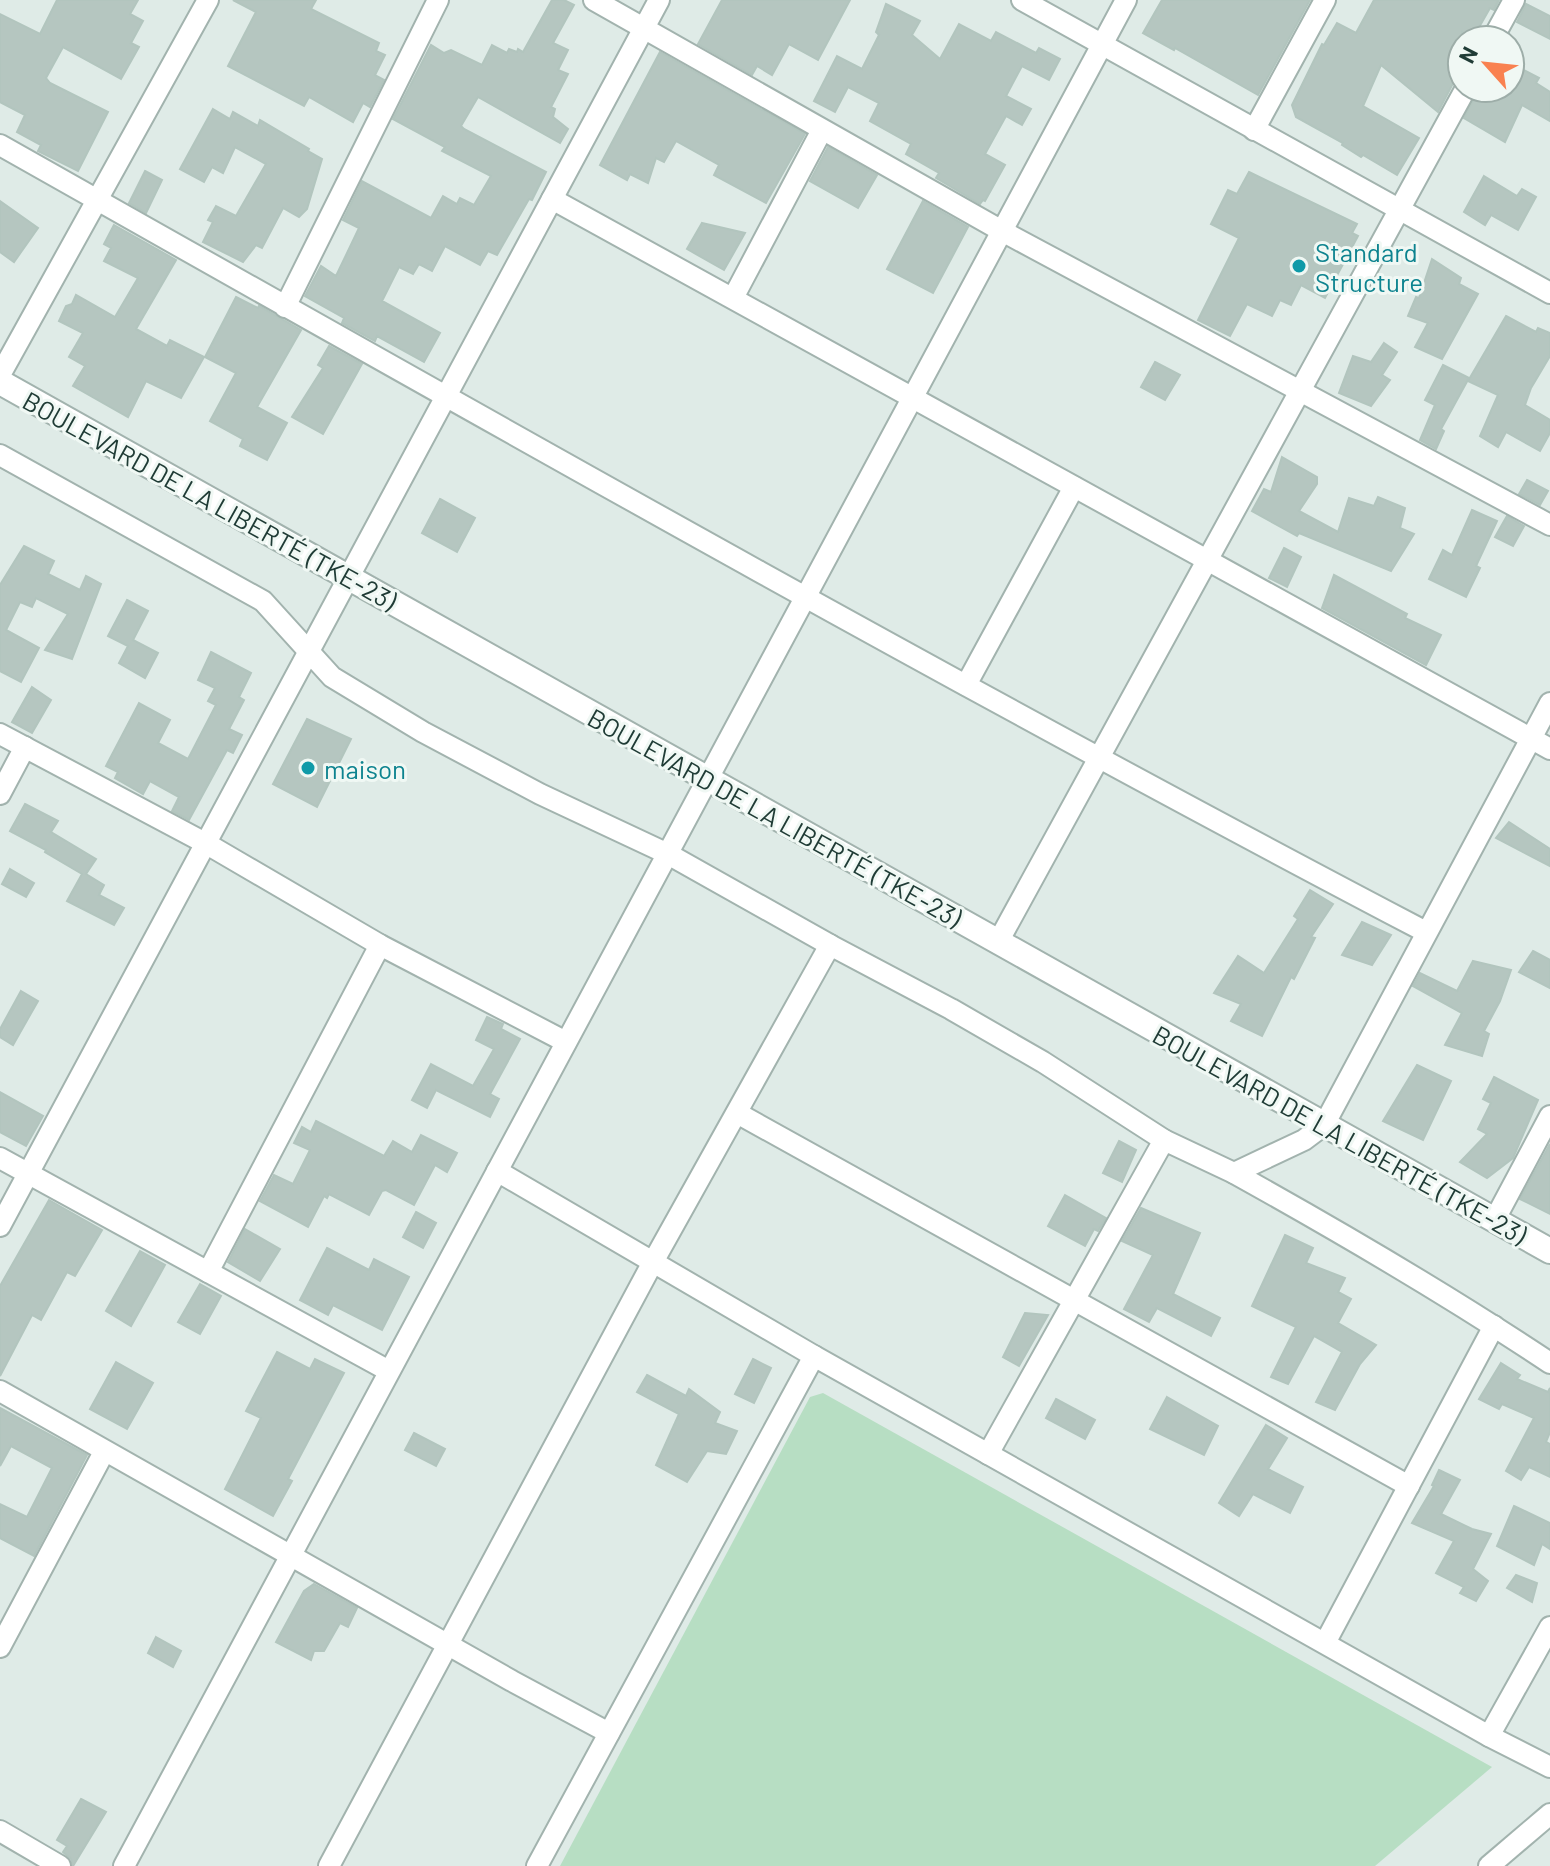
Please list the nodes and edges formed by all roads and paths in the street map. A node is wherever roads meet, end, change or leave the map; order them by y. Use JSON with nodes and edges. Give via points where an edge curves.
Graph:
{"nodes":[{"id":1,"x":208,"y":0,"type":"edge"},
{"id":2,"x":438,"y":0,"type":"edge"},
{"id":3,"x":594,"y":0,"type":"edge"},
{"id":4,"x":659,"y":0,"type":"edge"},
{"id":5,"x":1022,"y":0,"type":"edge"},
{"id":6,"x":1126,"y":0,"type":"edge"},
{"id":7,"x":1325,"y":0,"type":"edge"},
{"id":8,"x":1514,"y":0,"type":"edge"},
{"id":9,"x":1501,"y":24,"type":"edge"},
{"id":10,"x":644,"y":29,"type":"junction"},
{"id":11,"x":1102,"y":45,"type":"junction"},
{"id":12,"x":1457,"y":104,"type":"edge"},
{"id":13,"x":822,"y":130,"type":"junction"},
{"id":14,"x":1254,"y":130,"type":"junction"},
{"id":15,"x":0,"y":145,"type":"edge"},
{"id":16,"x":552,"y":199,"type":"junction"},
{"id":17,"x":98,"y":201,"type":"junction"},
{"id":18,"x":1399,"y":210,"type":"junction"},
{"id":19,"x":1002,"y":231,"type":"junction"},
{"id":20,"x":1550,"y":293,"type":"edge"},
{"id":21,"x":733,"y":298,"type":"junction"},
{"id":22,"x":285,"y":307,"type":"junction"},
{"id":23,"x":0,"y":375,"type":"edge"},
{"id":24,"x":0,"y":382,"type":"edge"},
{"id":25,"x":1300,"y":390,"type":"junction"},
{"id":26,"x":914,"y":397,"type":"junction"},
{"id":27,"x":445,"y":398,"type":"junction"},
{"id":28,"x":0,"y":455,"type":"edge"},
{"id":29,"x":1074,"y":487,"type":"junction"},
{"id":30,"x":1550,"y":525,"type":"edge"},
{"id":31,"x":1207,"y":560,"type":"junction"},
{"id":32,"x":349,"y":578,"type":"junction"},
{"id":33,"x":805,"y":598,"type":"junction"},
{"id":34,"x":309,"y":652,"type":"junction"},
{"id":35,"x":966,"y":685,"type":"junction"},
{"id":36,"x":1550,"y":703,"type":"edge"},
{"id":37,"x":0,"y":734,"type":"edge"},
{"id":38,"x":1531,"y":738,"type":"junction"},
{"id":39,"x":25,"y":747,"type":"junction"},
{"id":40,"x":1550,"y":749,"type":"edge"},
{"id":41,"x":1099,"y":757,"type":"junction"},
{"id":42,"x":709,"y":780,"type":"junction"},
{"id":43,"x":0,"y":794,"type":"edge"},
{"id":44,"x":207,"y":844,"type":"junction"},
{"id":45,"x":668,"y":854,"type":"junction"},
{"id":46,"x":1426,"y":932,"type":"junction"},
{"id":47,"x":998,"y":942,"type":"junction"},
{"id":48,"x":380,"y":945,"type":"junction"},
{"id":49,"x":830,"y":945,"type":"junction"},
{"id":50,"x":566,"y":1042,"type":"junction"},
{"id":51,"x":737,"y":1113,"type":"junction"},
{"id":52,"x":1550,"y":1116,"type":"edge"},
{"id":53,"x":1324,"y":1125,"type":"junction"},
{"id":54,"x":1164,"y":1140,"type":"junction"},
{"id":55,"x":0,"y":1158,"type":"edge"},
{"id":56,"x":497,"y":1171,"type":"junction"},
{"id":57,"x":1234,"y":1173,"type":"junction"},
{"id":58,"x":28,"y":1174,"type":"junction"},
{"id":59,"x":1494,"y":1221,"type":"junction"},
{"id":60,"x":0,"y":1226,"type":"edge"},
{"id":61,"x":1550,"y":1251,"type":"edge"},
{"id":62,"x":653,"y":1262,"type":"junction"},
{"id":63,"x":208,"y":1272,"type":"junction"},
{"id":64,"x":1076,"y":1300,"type":"junction"},
{"id":65,"x":1494,"y":1326,"type":"junction"},
{"id":66,"x":814,"y":1356,"type":"junction"},
{"id":67,"x":1550,"y":1363,"type":"edge"},
{"id":68,"x":389,"y":1371,"type":"junction"},
{"id":69,"x":0,"y":1391,"type":"edge"},
{"id":70,"x":104,"y":1452,"type":"junction"},
{"id":71,"x":988,"y":1454,"type":"junction"},
{"id":72,"x":1409,"y":1486,"type":"junction"},
{"id":73,"x":291,"y":1554,"type":"junction"},
{"id":74,"x":1550,"y":1627,"type":"edge"},
{"id":75,"x":1325,"y":1643,"type":"junction"},
{"id":76,"x":448,"y":1644,"type":"junction"},
{"id":77,"x":0,"y":1647,"type":"edge"},
{"id":78,"x":609,"y":1733,"type":"junction"},
{"id":79,"x":1489,"y":1736,"type":"junction"},
{"id":80,"x":1550,"y":1767,"type":"edge"},
{"id":81,"x":1550,"y":1814,"type":"edge"},
{"id":82,"x":0,"y":1831,"type":"edge"},
{"id":83,"x":60,"y":1866,"type":"edge"},
{"id":84,"x":124,"y":1866,"type":"edge"},
{"id":85,"x":329,"y":1866,"type":"edge"},
{"id":86,"x":537,"y":1866,"type":"edge"},
{"id":87,"x":1489,"y":1866,"type":"edge"}],
"edges":[{"from":1,"to":17,"type":"street"},
{"from":2,"to":22,"type":"street"},
{"from":3,"to":10,"type":"street"},
{"from":4,"to":10,"type":"street"},
{"from":5,"to":11,"type":"street"},
{"from":6,"to":11,"type":"street"},
{"from":7,"to":14,"type":"street"},
{"from":8,"to":9,"type":"street"},
{"from":10,"to":13,"type":"street"},
{"from":10,"to":16,"type":"street"},
{"from":11,"to":14,"type":"street"},
{"from":11,"to":19,"type":"street"},
{"from":12,"to":18,"type":"street"},
{"from":13,"to":19,"type":"street"},
{"from":13,"to":21,"type":"street"},
{"from":14,"to":18,"type":"street"},
{"from":15,"to":17,"type":"street"},
{"from":16,"to":21,"type":"street"},
{"from":16,"to":27,"type":"street"},
{"from":17,"to":22,"type":"street"},
{"from":17,"to":23,"type":"street"},
{"from":18,"to":20,"type":"street"},
{"from":18,"to":25,"type":"street"},
{"from":19,"to":25,"type":"street"},
{"from":19,"to":26,"type":"street"},
{"from":21,"to":26,"type":"street"},
{"from":22,"to":27,"type":"street"},
{"from":24,"to":32,"type":"street","name":"BOULEVARD DE LA LIBERTÉ (TKE-23)"},
{"from":25,"to":30,"type":"street"},
{"from":25,"to":31,"type":"street"},
{"from":26,"to":29,"type":"street"},
{"from":26,"to":33,"type":"street"},
{"from":27,"to":32,"type":"street"},
{"from":27,"to":33,"type":"street"},
{"from":28,"to":34,"type":"street","via":[[263,601]]},
{"from":29,"to":31,"type":"street"},
{"from":29,"to":35,"type":"street"},
{"from":31,"to":38,"type":"street"},
{"from":31,"to":41,"type":"street"},
{"from":32,"to":34,"type":"street"},
{"from":32,"to":42,"type":"street","name":"BOULEVARD DE LA LIBERTÉ (TKE-23)"},
{"from":33,"to":35,"type":"street"},
{"from":33,"to":42,"type":"street"},
{"from":34,"to":44,"type":"street"},
{"from":34,"to":45,"type":"street","via":[[332,677],[423,732]]},
{"from":35,"to":41,"type":"street"},
{"from":36,"to":38,"type":"street"},
{"from":37,"to":39,"type":"street"},
{"from":38,"to":40,"type":"street"},
{"from":38,"to":46,"type":"street"},
{"from":39,"to":43,"type":"street"},
{"from":39,"to":44,"type":"street"},
{"from":41,"to":46,"type":"street"},
{"from":41,"to":47,"type":"street"},
{"from":42,"to":45,"type":"street"},
{"from":42,"to":47,"type":"street","name":"BOULEVARD DE LA LIBERTÉ (TKE-23)"},
{"from":44,"to":48,"type":"street"},
{"from":44,"to":58,"type":"street"},
{"from":45,"to":49,"type":"street"},
{"from":45,"to":50,"type":"street"},
{"from":46,"to":53,"type":"street"},
{"from":47,"to":53,"type":"street","name":"BOULEVARD DE LA LIBERTÉ (TKE-23)"},
{"from":48,"to":50,"type":"street"},
{"from":48,"to":63,"type":"street"},
{"from":49,"to":51,"type":"street"},
{"from":49,"to":54,"type":"street","via":[[1030,1054]]},
{"from":50,"to":56,"type":"street"},
{"from":51,"to":62,"type":"street"},
{"from":51,"to":64,"type":"street"},
{"from":52,"to":59,"type":"street"},
{"from":53,"to":57,"type":"street"},
{"from":53,"to":59,"type":"street","name":"BOULEVARD DE LA LIBERTÉ (TKE-23)"},
{"from":54,"to":57,"type":"street"},
{"from":54,"to":64,"type":"street"},
{"from":55,"to":58,"type":"street"},
{"from":56,"to":62,"type":"street"},
{"from":56,"to":68,"type":"street"},
{"from":57,"to":65,"type":"street"},
{"from":58,"to":60,"type":"street"},
{"from":58,"to":63,"type":"street"},
{"from":59,"to":61,"type":"street","name":"BOULEVARD DE LA LIBERTÉ (TKE-23)"},
{"from":62,"to":66,"type":"street"},
{"from":62,"to":76,"type":"street"},
{"from":63,"to":68,"type":"street"},
{"from":64,"to":71,"type":"street"},
{"from":64,"to":72,"type":"street"},
{"from":65,"to":67,"type":"street"},
{"from":65,"to":72,"type":"street"},
{"from":66,"to":71,"type":"street"},
{"from":66,"to":78,"type":"street"},
{"from":68,"to":73,"type":"street"},
{"from":69,"to":70,"type":"street"},
{"from":70,"to":73,"type":"street"},
{"from":70,"to":77,"type":"street"},
{"from":71,"to":75,"type":"street"},
{"from":72,"to":75,"type":"street"},
{"from":73,"to":76,"type":"street"},
{"from":73,"to":84,"type":"street"},
{"from":74,"to":79,"type":"street"},
{"from":75,"to":79,"type":"street"},
{"from":76,"to":78,"type":"street"},
{"from":76,"to":85,"type":"street"},
{"from":78,"to":86,"type":"street"},
{"from":79,"to":80,"type":"street"},
{"from":81,"to":87,"type":"street"},
{"from":82,"to":83,"type":"street"}]}
